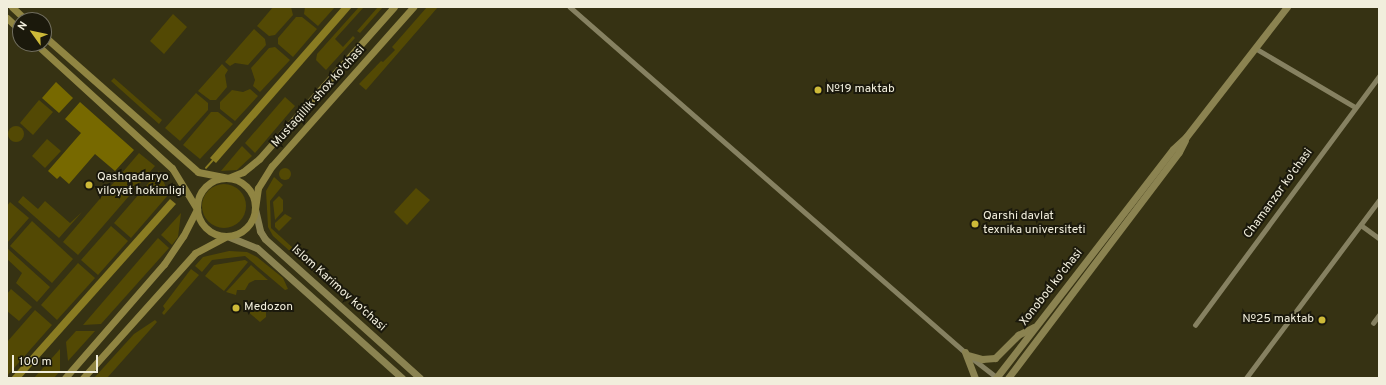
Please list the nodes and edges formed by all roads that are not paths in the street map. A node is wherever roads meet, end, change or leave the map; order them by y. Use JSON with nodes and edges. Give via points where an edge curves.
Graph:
{"nodes":[{"id":1,"x":12,"y":7,"type":"edge"},
{"id":2,"x":394,"y":7,"type":"edge"},
{"id":3,"x":413,"y":7,"type":"edge"},
{"id":4,"x":570,"y":7,"type":"edge"},
{"id":5,"x":1287,"y":7,"type":"edge"},
{"id":6,"x":7,"y":12,"type":"edge"},
{"id":7,"x":52,"y":43,"type":"edge"},
{"id":8,"x":1255,"y":48,"type":"junction"},
{"id":9,"x":45,"y":52,"type":"edge"},
{"id":10,"x":1379,"y":76,"type":"edge"},
{"id":11,"x":1355,"y":107,"type":"junction"},
{"id":12,"x":1186,"y":136,"type":"junction"},
{"id":13,"x":228,"y":178,"type":"junction"},
{"id":14,"x":1379,"y":200,"type":"edge"},
{"id":15,"x":197,"y":209,"type":"junction"},
{"id":16,"x":255,"y":209,"type":"junction"},
{"id":17,"x":1361,"y":225,"type":"junction"},
{"id":18,"x":227,"y":236,"type":"junction"},
{"id":19,"x":1379,"y":238,"type":"edge"},
{"id":20,"x":1379,"y":315,"type":"edge"},
{"id":21,"x":1373,"y":323,"type":"dead end"},
{"id":22,"x":1195,"y":325,"type":"dead end"},
{"id":23,"x":1036,"y":326,"type":"junction"},
{"id":24,"x":966,"y":354,"type":"junction"},
{"id":25,"x":1002,"y":370,"type":"junction"},
{"id":26,"x":1011,"y":377,"type":"edge"},
{"id":27,"x":65,"y":378,"type":"edge"},
{"id":28,"x":83,"y":378,"type":"edge"},
{"id":29,"x":402,"y":378,"type":"edge"},
{"id":30,"x":420,"y":378,"type":"edge"},
{"id":31,"x":975,"y":378,"type":"edge"},
{"id":32,"x":997,"y":378,"type":"edge"},
{"id":33,"x":1246,"y":378,"type":"edge"}],
"edges":[{"from":1,"to":6,"type":"main road"},
{"from":2,"to":13,"type":"main road","name":"Mustaqillik shox ko'chasi","via":[[258,158],[242,172]]},
{"from":3,"to":16,"type":"main road","name":"Mustaqillik shox ko'chasi","via":[[272,166],[258,188]]},
{"from":4,"to":24,"type":"street"},
{"from":5,"to":8,"type":"main road","name":"Xonobod ko'chasi"},
{"from":7,"to":13,"type":"main road","via":[[198,172]]},
{"from":8,"to":11,"type":"street"},
{"from":8,"to":12,"type":"main road","name":"Xonobod ko'chasi"},
{"from":9,"to":15,"type":"main road","via":[[172,168]]},
{"from":10,"to":11,"type":"street","name":"Chamanzor ko'chasi"},
{"from":11,"to":22,"type":"street","name":"Chamanzor ko'chasi"},
{"from":12,"to":23,"type":"main road","name":"Xonobod ko'chasi","via":[[1173,149]]},
{"from":12,"to":26,"type":"main road","name":"Xonobod ko'chasi","via":[[1179,152]]},
{"from":13,"to":15,"type":"main road","via":[[209,183],[200,194]]},
{"from":13,"to":16,"type":"main road","via":[[245,185],[251,191]]},
{"from":14,"to":17,"type":"street"},
{"from":15,"to":18,"type":"main road","via":[[199,217],[210,231]]},
{"from":15,"to":27,"type":"main road","via":[[164,264]]},
{"from":16,"to":18,"type":"main road","via":[[251,221],[243,231]]},
{"from":16,"to":30,"type":"main road","name":"Islom Karimov ko‘chasi","via":[[265,239]]},
{"from":17,"to":19,"type":"street"},
{"from":17,"to":33,"type":"street"},
{"from":18,"to":28,"type":"main road","via":[[195,253]]},
{"from":18,"to":29,"type":"main road","name":"Islom Karimov ko‘chasi","via":[[257,248]]},
{"from":20,"to":21,"type":"street"},
{"from":23,"to":24,"type":"main road","via":[[1018,336],[995,358],[982,359]]},
{"from":23,"to":25,"type":"main road","name":"Xonobod ko'chasi"},
{"from":24,"to":31,"type":"main road"},
{"from":24,"to":32,"type":"street"},
{"from":25,"to":26,"type":"street"},
{"from":25,"to":32,"type":"main road","name":"Xonobod ko'chasi"}]}
